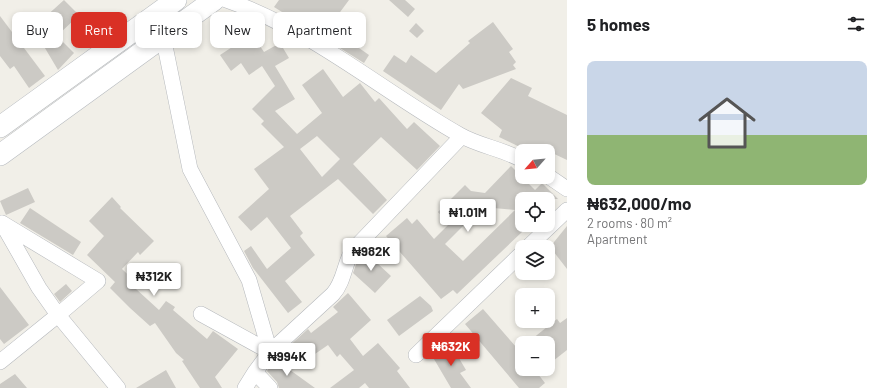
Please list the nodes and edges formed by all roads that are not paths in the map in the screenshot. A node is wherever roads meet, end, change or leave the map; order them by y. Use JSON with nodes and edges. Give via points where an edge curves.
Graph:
{"nodes":[{"id":1,"x":176,"y":0,"type":"edge"},
{"id":2,"x":214,"y":0,"type":"edge"},
{"id":3,"x":226,"y":0,"type":"edge"},
{"id":4,"x":197,"y":12,"type":"edge"},
{"id":5,"x":147,"y":48,"type":"edge"},
{"id":6,"x":165,"y":48,"type":"edge"},
{"id":7,"x":0,"y":128,"type":"edge"},
{"id":8,"x":462,"y":136,"type":"junction"},
{"id":9,"x":0,"y":155,"type":"edge"},
{"id":10,"x":515,"y":157,"type":"edge"},
{"id":11,"x":555,"y":181,"type":"edge"},
{"id":12,"x":567,"y":189,"type":"edge"},
{"id":13,"x":567,"y":210,"type":"edge"},
{"id":14,"x":1,"y":223,"type":"edge"},
{"id":15,"x":535,"y":240,"type":"edge"},
{"id":16,"x":515,"y":260,"type":"edge"},
{"id":17,"x":201,"y":314,"type":"dead end"},
{"id":18,"x":58,"y":315,"type":"junction"},
{"id":19,"x":270,"y":352,"type":"junction"},
{"id":20,"x":416,"y":355,"type":"dead end"},
{"id":21,"x":0,"y":362,"type":"edge"},
{"id":22,"x":255,"y":372,"type":"junction"},
{"id":23,"x":118,"y":388,"type":"edge"},
{"id":24,"x":245,"y":388,"type":"edge"},
{"id":25,"x":270,"y":388,"type":"edge"}],
"edges":[{"from":1,"to":7,"type":"street"},
{"from":2,"to":4,"type":"street"},
{"from":3,"to":8,"type":"street","via":[[248,8],[307,39]]},
{"from":5,"to":9,"type":"street"},
{"from":6,"to":19,"type":"street","via":[[190,168],[249,280]]},
{"from":8,"to":10,"type":"street"},
{"from":8,"to":19,"type":"street","via":[[352,251],[334,294]]},
{"from":11,"to":12,"type":"street"},
{"from":13,"to":15,"type":"street"},
{"from":14,"to":18,"type":"street"},
{"from":14,"to":18,"type":"street","via":[[98,281]]},
{"from":16,"to":20,"type":"street"},
{"from":17,"to":19,"type":"street"},
{"from":18,"to":21,"type":"street"},
{"from":18,"to":23,"type":"street"},
{"from":19,"to":22,"type":"street"},
{"from":22,"to":24,"type":"street"},
{"from":22,"to":25,"type":"street"}]}
